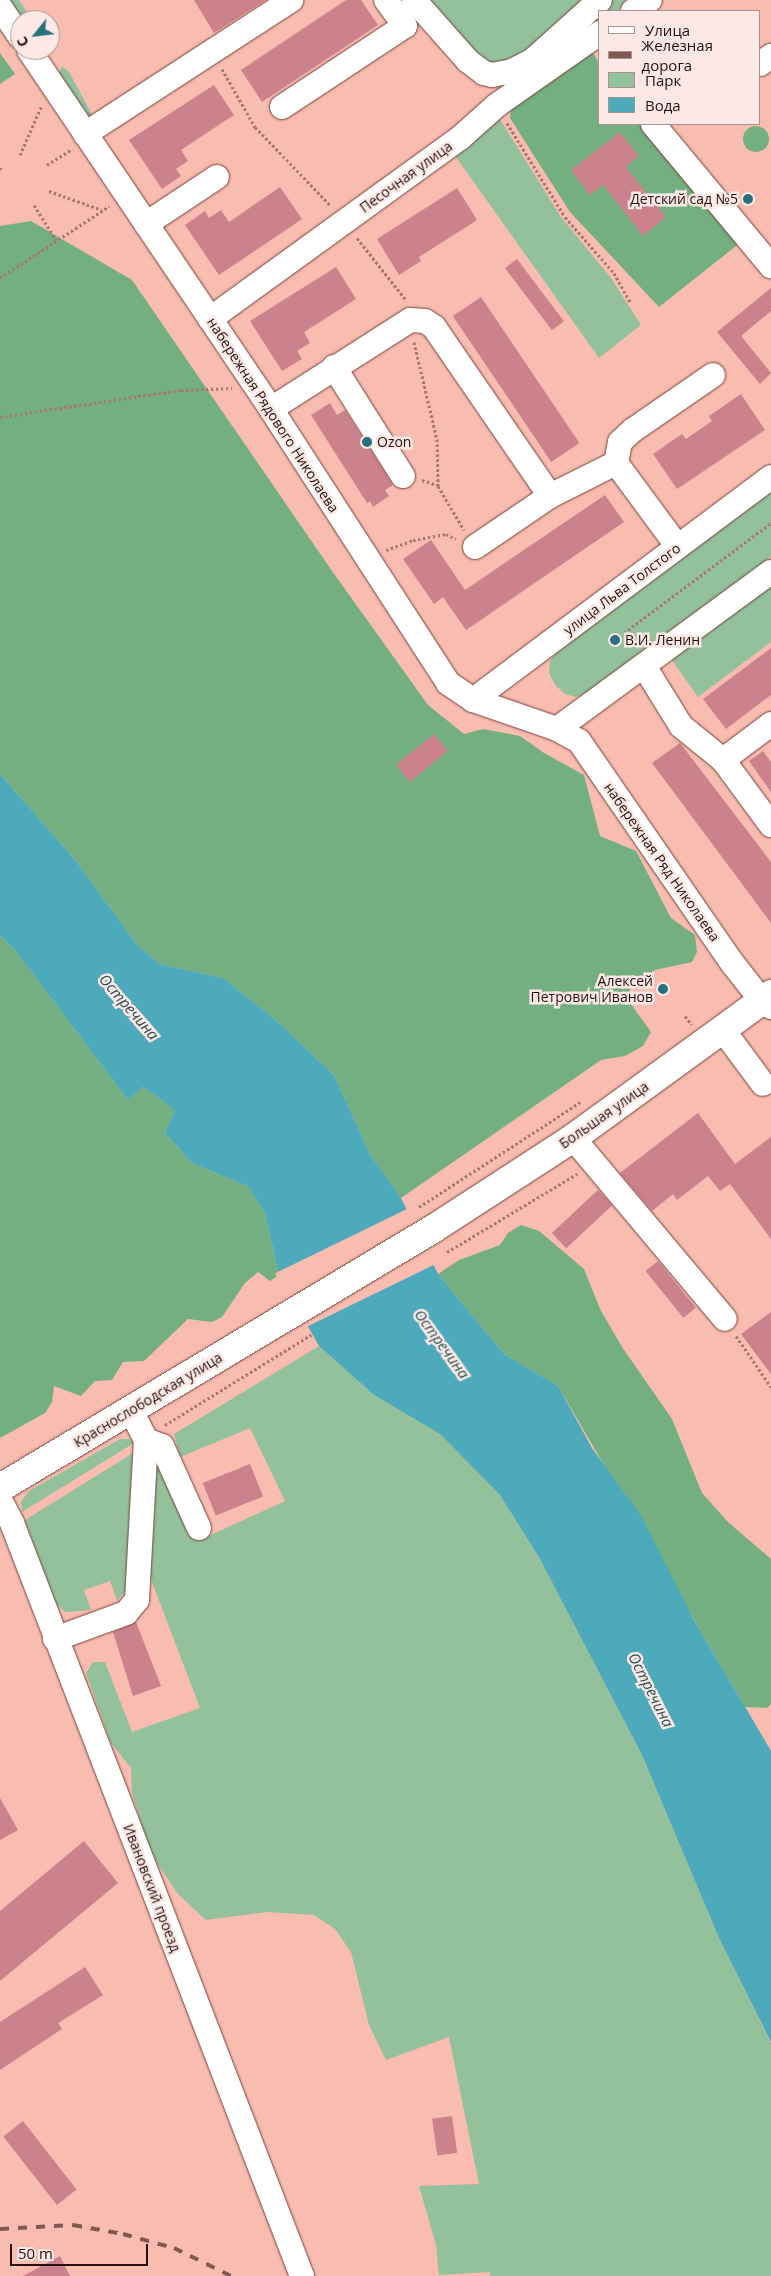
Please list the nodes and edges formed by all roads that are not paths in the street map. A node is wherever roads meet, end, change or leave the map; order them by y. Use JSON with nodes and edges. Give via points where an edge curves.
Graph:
{"nodes":[{"id":1,"x":291,"y":0,"type":"edge"},
{"id":2,"x":386,"y":0,"type":"edge"},
{"id":3,"x":414,"y":0,"type":"edge"},
{"id":4,"x":600,"y":0,"type":"edge"},
{"id":5,"x":650,"y":0,"type":"edge"},
{"id":6,"x":0,"y":7,"type":"edge"},
{"id":7,"x":635,"y":10,"type":"edge"},
{"id":8,"x":10,"y":22,"type":"edge"},
{"id":9,"x":598,"y":34,"type":"edge"},
{"id":10,"x":35,"y":60,"type":"edge"},
{"id":11,"x":282,"y":107,"type":"dead end"},
{"id":12,"x":654,"y":125,"type":"edge"},
{"id":13,"x":87,"y":136,"type":"junction"},
{"id":14,"x":217,"y":178,"type":"dead end"},
{"id":15,"x":146,"y":224,"type":"junction"},
{"id":16,"x":771,"y":266,"type":"edge"},
{"id":17,"x":210,"y":319,"type":"junction"},
{"id":18,"x":334,"y":367,"type":"junction"},
{"id":19,"x":713,"y":374,"type":"dead end"},
{"id":20,"x":271,"y":409,"type":"junction"},
{"id":21,"x":616,"y":462,"type":"junction"},
{"id":22,"x":403,"y":476,"type":"dead end"},
{"id":23,"x":771,"y":477,"type":"edge"},
{"id":24,"x":550,"y":496,"type":"junction"},
{"id":25,"x":475,"y":547,"type":"road end"},
{"id":26,"x":678,"y":547,"type":"junction"},
{"id":27,"x":771,"y":572,"type":"edge"},
{"id":28,"x":644,"y":666,"type":"junction"},
{"id":29,"x":473,"y":700,"type":"junction"},
{"id":30,"x":771,"y":724,"type":"edge"},
{"id":31,"x":557,"y":729,"type":"junction"},
{"id":32,"x":723,"y":760,"type":"junction"},
{"id":33,"x":771,"y":826,"type":"edge"},
{"id":34,"x":768,"y":1001,"type":"edge"},
{"id":35,"x":724,"y":1030,"type":"junction"},
{"id":36,"x":763,"y":1084,"type":"dead end"},
{"id":37,"x":573,"y":1138,"type":"junction"},
{"id":38,"x":725,"y":1318,"type":"road end"},
{"id":39,"x":304,"y":1324,"type":"joint"},
{"id":40,"x":131,"y":1410,"type":"junction"},
{"id":41,"x":146,"y":1440,"type":"junction"},
{"id":42,"x":0,"y":1488,"type":"edge"},
{"id":43,"x":0,"y":1500,"type":"edge"},
{"id":44,"x":199,"y":1528,"type":"dead end"},
{"id":45,"x":55,"y":1639,"type":"junction"},
{"id":46,"x":302,"y":2276,"type":"edge"}],
"edges":[{"from":1,"to":13,"type":"street"},
{"from":2,"to":11,"type":"street","via":[[405,26]]},
{"from":3,"to":4,"type":"street","via":[[468,61],[492,75],[512,72],[532,61]]},
{"from":5,"to":7,"type":"street"},
{"from":6,"to":8,"type":"street"},
{"from":9,"to":17,"type":"street","name":"Песочная улица","via":[[496,105],[460,138]]},
{"from":10,"to":13,"type":"street","name":"набережная Рядового Николаева"},
{"from":12,"to":16,"type":"street"},
{"from":13,"to":15,"type":"street","name":"набережная Рядового Николаева"},
{"from":14,"to":15,"type":"street"},
{"from":15,"to":17,"type":"street","name":"набережная Рядового Николаева"},
{"from":17,"to":20,"type":"street","name":"набережная Рядового Николаева"},
{"from":18,"to":20,"type":"street"},
{"from":18,"to":22,"type":"street"},
{"from":18,"to":24,"type":"street","via":[[410,320],[425,321],[434,328]]},
{"from":19,"to":21,"type":"street","via":[[633,430],[620,442]]},
{"from":20,"to":29,"type":"street","name":"набережная Рядового Николаева","via":[[448,684]]},
{"from":21,"to":24,"type":"street"},
{"from":21,"to":26,"type":"street"},
{"from":23,"to":26,"type":"street","name":"улица Льва Толстого"},
{"from":24,"to":25,"type":"street"},
{"from":26,"to":29,"type":"street","name":"улица Льва Толстого"},
{"from":27,"to":28,"type":"street"},
{"from":28,"to":31,"type":"street"},
{"from":28,"to":32,"type":"street","via":[[681,726]]},
{"from":29,"to":31,"type":"street","name":"набережная Рядового Николаева"},
{"from":30,"to":32,"type":"street"},
{"from":31,"to":34,"type":"street","name":"набережная Ряд Николаева","via":[[578,741]]},
{"from":32,"to":33,"type":"street"},
{"from":34,"to":35,"type":"main road","name":"Большая улица"},
{"from":35,"to":36,"type":"street"},
{"from":35,"to":37,"type":"main road","name":"Большая улица"},
{"from":37,"to":38,"type":"street"},
{"from":37,"to":39,"type":"main road","name":"Большая улица","via":[[426,1218]]},
{"from":39,"to":40,"type":"main road","name":"Краснослободская улица"},
{"from":40,"to":41,"type":"street"},
{"from":40,"to":42,"type":"main road","name":"Краснослободская улица"},
{"from":41,"to":44,"type":"street","via":[[162,1446]]},
{"from":41,"to":45,"type":"street","via":[[136,1600],[126,1613]]},
{"from":43,"to":45,"type":"street","name":"Ивановский проезд","via":[[12,1523]]},
{"from":45,"to":46,"type":"street","name":"Ивановский проезд"}]}
